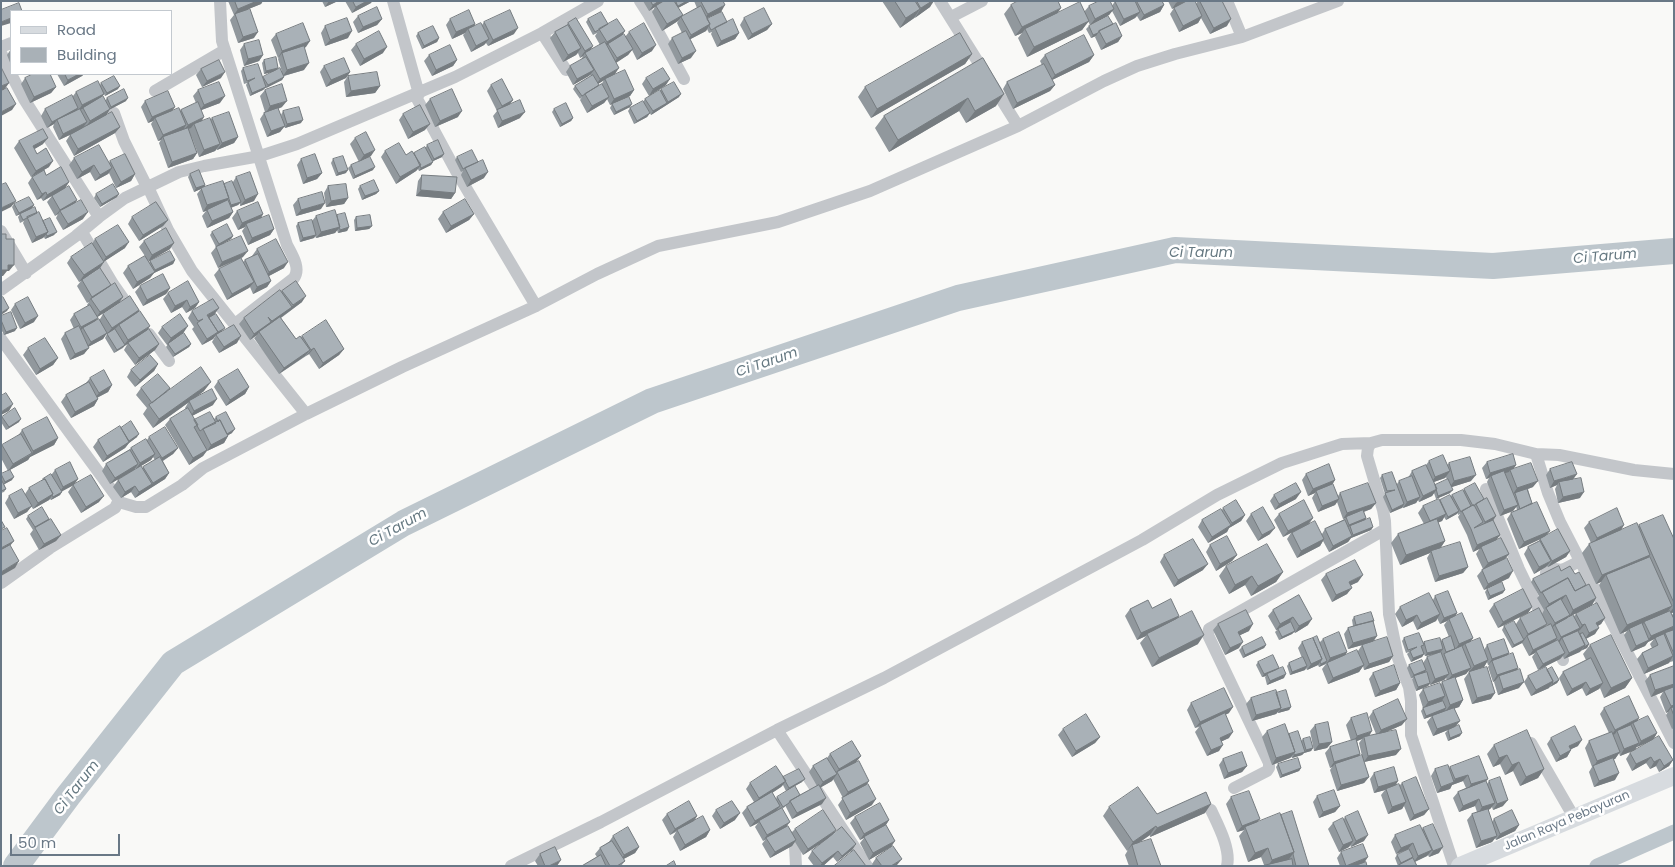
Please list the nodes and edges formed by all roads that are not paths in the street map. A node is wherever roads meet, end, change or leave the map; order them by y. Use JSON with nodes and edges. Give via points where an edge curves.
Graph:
{"nodes":[{"id":1,"x":220,"y":1,"type":"edge"},
{"id":2,"x":393,"y":1,"type":"edge"},
{"id":3,"x":598,"y":1,"type":"edge"},
{"id":4,"x":640,"y":1,"type":"edge"},
{"id":5,"x":940,"y":1,"type":"edge"},
{"id":6,"x":982,"y":1,"type":"edge"},
{"id":7,"x":1227,"y":1,"type":"edge"},
{"id":8,"x":1338,"y":1,"type":"edge"},
{"id":9,"x":951,"y":17,"type":"junction"},
{"id":10,"x":542,"y":33,"type":"junction"},
{"id":11,"x":1242,"y":37,"type":"junction"},
{"id":12,"x":225,"y":50,"type":"junction"},
{"id":13,"x":1,"y":53,"type":"edge"},
{"id":14,"x":566,"y":70,"type":"dead end"},
{"id":15,"x":10,"y":72,"type":"edge"},
{"id":16,"x":12,"y":75,"type":"edge"},
{"id":17,"x":684,"y":79,"type":"dead end"},
{"id":18,"x":155,"y":91,"type":"dead end"},
{"id":19,"x":417,"y":94,"type":"junction"},
{"id":20,"x":114,"y":113,"type":"edge"},
{"id":21,"x":1018,"y":126,"type":"junction"},
{"id":22,"x":260,"y":156,"type":"junction"},
{"id":23,"x":147,"y":187,"type":"junction"},
{"id":24,"x":98,"y":217,"type":"junction"},
{"id":25,"x":1,"y":231,"type":"edge"},
{"id":26,"x":82,"y":232,"type":"junction"},
{"id":27,"x":26,"y":273,"type":"junction"},
{"id":28,"x":1,"y":290,"type":"edge"},
{"id":29,"x":536,"y":306,"type":"junction"},
{"id":30,"x":235,"y":324,"type":"junction"},
{"id":31,"x":1,"y":339,"type":"edge"},
{"id":32,"x":6,"y":355,"type":"edge"},
{"id":33,"x":168,"y":360,"type":"dead end"},
{"id":34,"x":306,"y":414,"type":"junction"},
{"id":35,"x":1371,"y":443,"type":"junction"},
{"id":36,"x":1536,"y":454,"type":"junction"},
{"id":37,"x":1674,"y":474,"type":"edge"},
{"id":38,"x":1486,"y":489,"type":"dead end"},
{"id":39,"x":119,"y":502,"type":"junction"},
{"id":40,"x":1384,"y":530,"type":"junction"},
{"id":41,"x":1580,"y":561,"type":"junction"},
{"id":42,"x":1,"y":583,"type":"edge"},
{"id":43,"x":1525,"y":583,"type":"junction"},
{"id":44,"x":1563,"y":660,"type":"edge"},
{"id":45,"x":776,"y":730,"type":"junction"},
{"id":46,"x":1528,"y":738,"type":"edge"},
{"id":47,"x":1674,"y":743,"type":"edge"},
{"id":48,"x":1674,"y":776,"type":"edge"},
{"id":49,"x":1234,"y":788,"type":"dead end"},
{"id":50,"x":1211,"y":810,"type":"edge"},
{"id":51,"x":1575,"y":819,"type":"junction"},
{"id":52,"x":795,"y":848,"type":"edge"},
{"id":53,"x":532,"y":861,"type":"edge"},
{"id":54,"x":511,"y":866,"type":"edge"},
{"id":55,"x":796,"y":866,"type":"edge"},
{"id":56,"x":868,"y":866,"type":"edge"},
{"id":57,"x":1227,"y":866,"type":"edge"},
{"id":58,"x":1454,"y":866,"type":"edge"},
{"id":59,"x":1460,"y":866,"type":"edge"}],
"edges":[{"from":1,"to":12,"type":"street"},
{"from":2,"to":19,"type":"street"},
{"from":3,"to":10,"type":"street"},
{"from":4,"to":17,"type":"street"},
{"from":5,"to":9,"type":"street"},
{"from":6,"to":9,"type":"street"},
{"from":7,"to":11,"type":"street"},
{"from":8,"to":11,"type":"street"},
{"from":9,"to":21,"type":"street"},
{"from":10,"to":14,"type":"street"},
{"from":10,"to":19,"type":"street"},
{"from":11,"to":21,"type":"street","via":[[1137,66]]},
{"from":12,"to":18,"type":"street"},
{"from":12,"to":22,"type":"street"},
{"from":13,"to":15,"type":"street"},
{"from":16,"to":24,"type":"street"},
{"from":19,"to":22,"type":"street"},
{"from":19,"to":29,"type":"street","via":[[456,171]]},
{"from":20,"to":23,"type":"street"},
{"from":21,"to":29,"type":"street","via":[[870,191],[778,222],[658,246]]},
{"from":22,"to":23,"type":"street","via":[[179,172]]},
{"from":22,"to":30,"type":"street","via":[[297,274]]},
{"from":23,"to":24,"type":"street"},
{"from":23,"to":30,"type":"street","via":[[192,271]]},
{"from":24,"to":26,"type":"street"},
{"from":25,"to":27,"type":"street"},
{"from":26,"to":27,"type":"street"},
{"from":26,"to":33,"type":"street","via":[[113,284]]},
{"from":27,"to":28,"type":"street"},
{"from":29,"to":34,"type":"street","via":[[402,366]]},
{"from":30,"to":34,"type":"street"},
{"from":31,"to":32,"type":"street"},
{"from":32,"to":39,"type":"street"},
{"from":34,"to":39,"type":"street","via":[[203,468],[146,507]]},
{"from":35,"to":36,"type":"street","via":[[1396,439],[1461,440]]},
{"from":35,"to":40,"type":"street","via":[[1366,456],[1383,510]]},
{"from":35,"to":45,"type":"street","via":[[1342,444],[1282,463],[1217,495],[1142,540],[884,678]]},
{"from":36,"to":37,"type":"street"},
{"from":36,"to":41,"type":"street","via":[[1548,493]]},
{"from":38,"to":43,"type":"street"},
{"from":39,"to":42,"type":"street","via":[[116,508],[50,548]]},
{"from":40,"to":49,"type":"street","via":[[1208,629],[1208,636],[1270,763],[1267,771]]},
{"from":40,"to":58,"type":"street","via":[[1389,614],[1398,658],[1409,687],[1411,735]]},
{"from":41,"to":43,"type":"street"},
{"from":41,"to":47,"type":"street"},
{"from":43,"to":44,"type":"street"},
{"from":45,"to":53,"type":"street"},
{"from":45,"to":56,"type":"street"},
{"from":46,"to":51,"type":"street"},
{"from":48,"to":51,"type":"main road","name":"Jalan Raya Pebayuran"},
{"from":50,"to":57,"type":"street","via":[[1222,834]]},
{"from":51,"to":59,"type":"main road","name":"Jalan Raya Pebayuran"},
{"from":52,"to":55,"type":"street"},
{"from":53,"to":54,"type":"street"}]}
